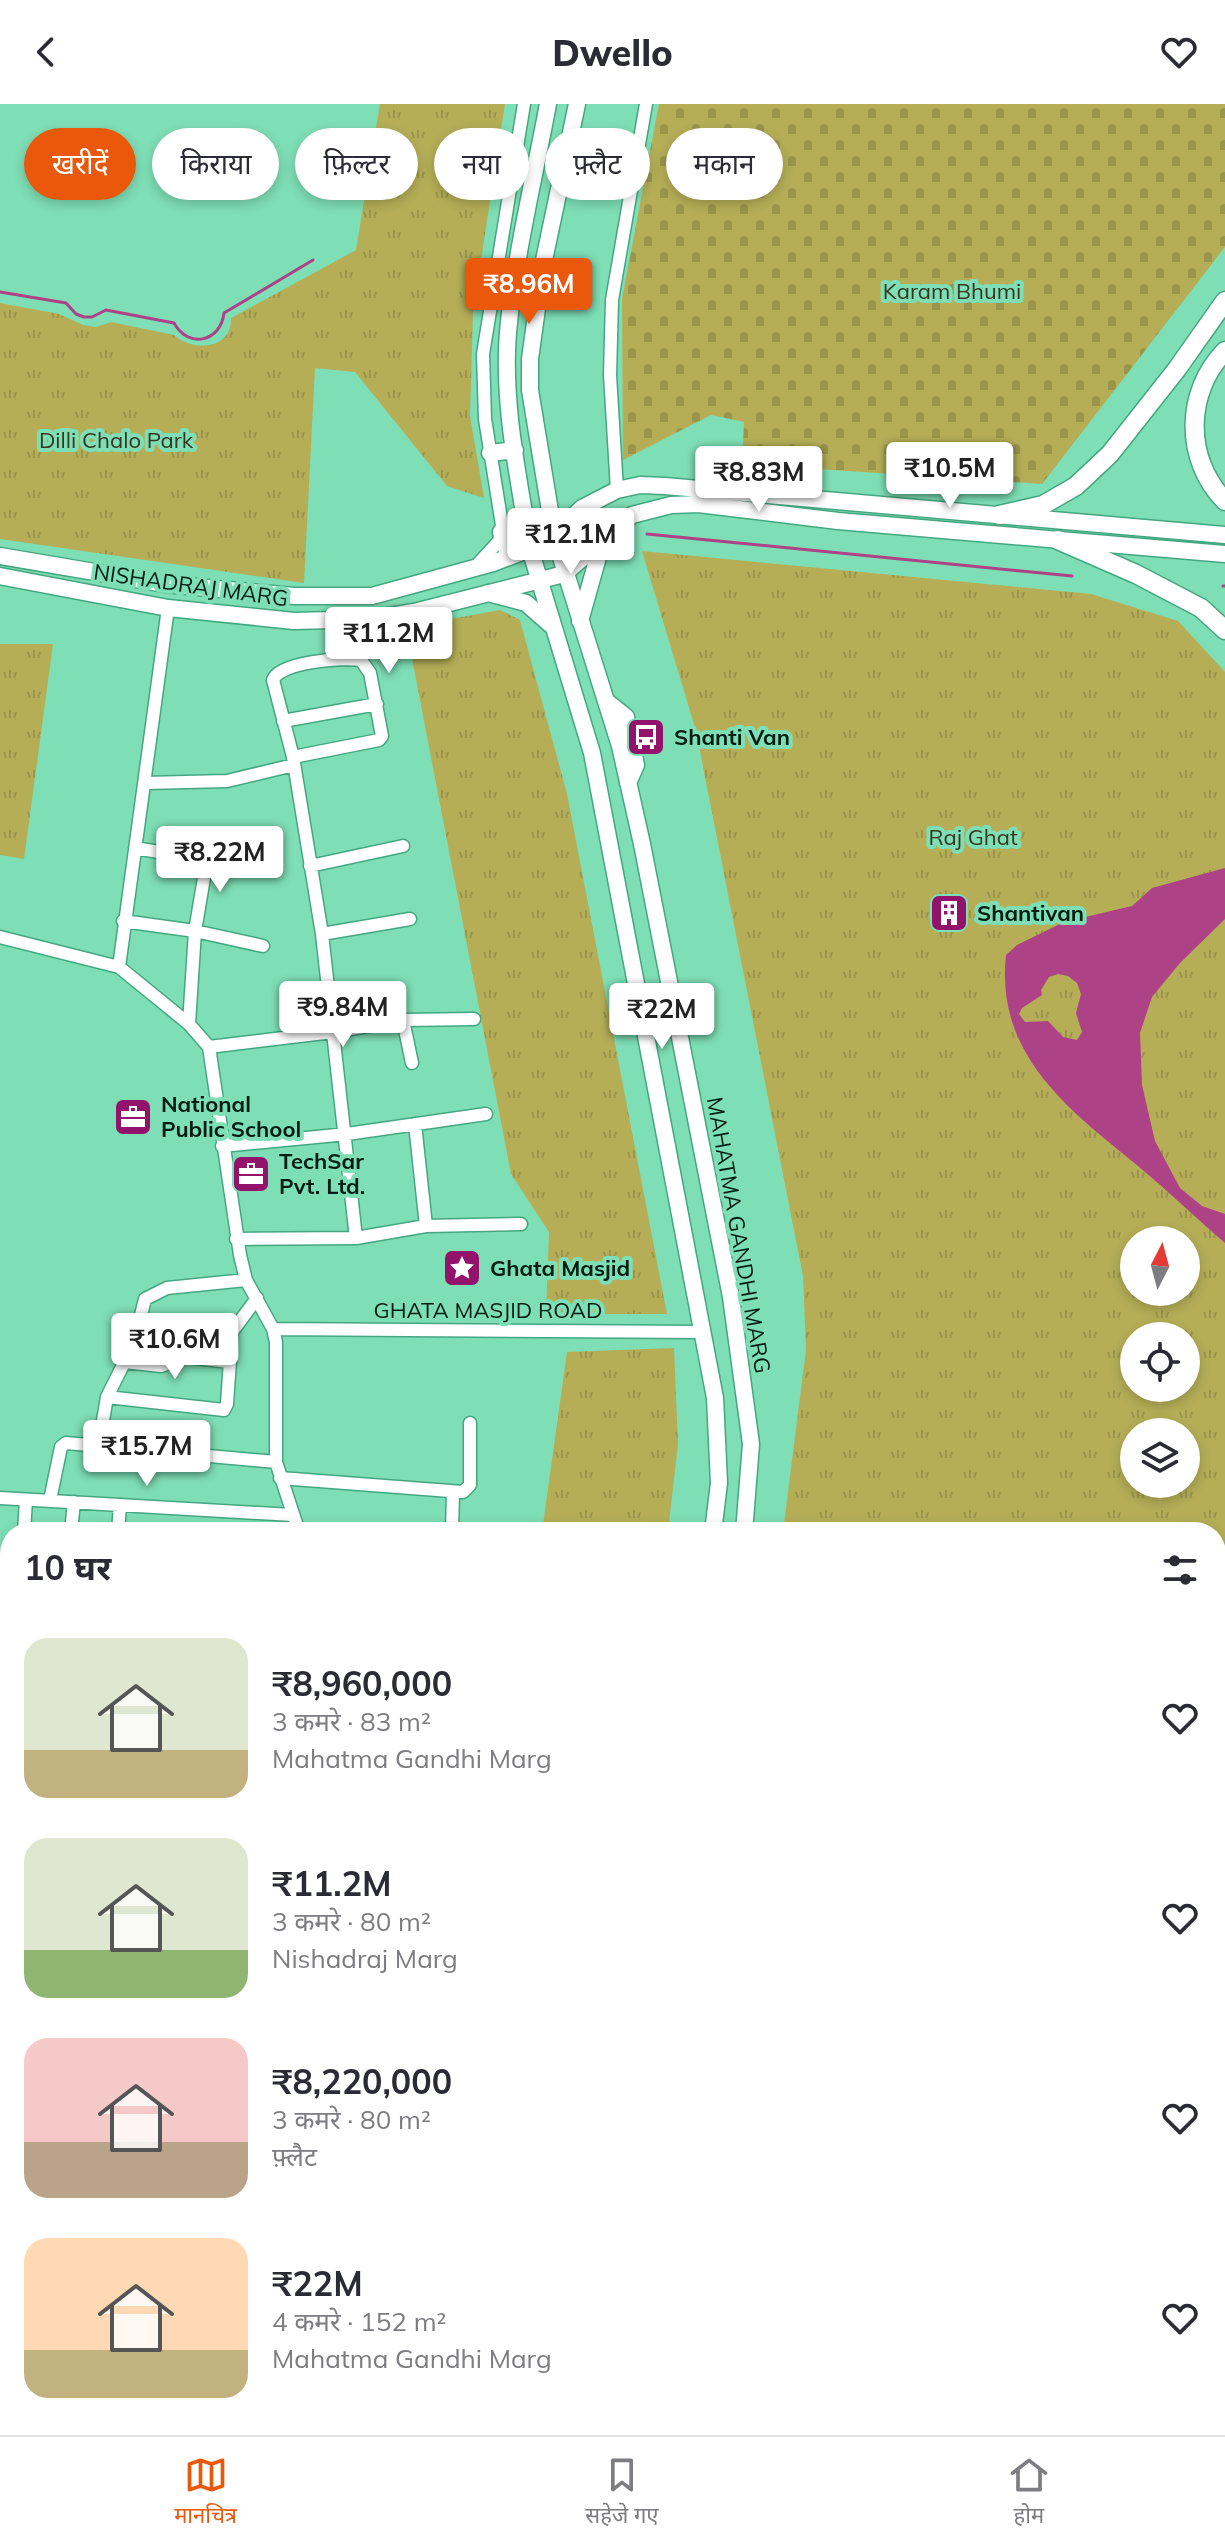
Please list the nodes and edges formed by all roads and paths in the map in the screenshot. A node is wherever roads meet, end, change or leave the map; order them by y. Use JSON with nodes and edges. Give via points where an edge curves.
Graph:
{"nodes":[{"id":1,"x":524,"y":104,"type":"edge"},
{"id":2,"x":548,"y":104,"type":"edge"},
{"id":3,"x":577,"y":104,"type":"edge"},
{"id":4,"x":643,"y":104,"type":"edge"},
{"id":5,"x":1225,"y":301,"type":"edge"},
{"id":6,"x":1225,"y":351,"type":"edge"},
{"id":7,"x":515,"y":450,"type":"junction"},
{"id":8,"x":490,"y":453,"type":"junction"},
{"id":9,"x":617,"y":490,"type":"junction"},
{"id":10,"x":1225,"y":501,"type":"edge"},
{"id":11,"x":999,"y":515,"type":"junction"},
{"id":12,"x":523,"y":516,"type":"junction"},
{"id":13,"x":501,"y":532,"type":"junction"},
{"id":14,"x":554,"y":535,"type":"junction"},
{"id":15,"x":1225,"y":535,"type":"edge"},
{"id":16,"x":1058,"y":540,"type":"junction"},
{"id":17,"x":602,"y":541,"type":"junction"},
{"id":18,"x":530,"y":549,"type":"junction"},
{"id":19,"x":507,"y":551,"type":"junction"},
{"id":20,"x":1225,"y":554,"type":"edge"},
{"id":21,"x":0,"y":556,"type":"edge"},
{"id":22,"x":493,"y":563,"type":"junction"},
{"id":23,"x":473,"y":568,"type":"junction"},
{"id":24,"x":564,"y":574,"type":"junction"},
{"id":25,"x":0,"y":576,"type":"edge"},
{"id":26,"x":538,"y":581,"type":"junction"},
{"id":27,"x":488,"y":593,"type":"junction"},
{"id":28,"x":168,"y":608,"type":"junction"},
{"id":29,"x":580,"y":622,"type":"junction"},
{"id":30,"x":552,"y":626,"type":"junction"},
{"id":31,"x":1225,"y":630,"type":"edge"},
{"id":32,"x":377,"y":704,"type":"junction"},
{"id":33,"x":283,"y":721,"type":"junction"},
{"id":34,"x":293,"y":761,"type":"junction"},
{"id":35,"x":145,"y":783,"type":"junction"},
{"id":36,"x":403,"y":846,"type":"dead end"},
{"id":37,"x":135,"y":848,"type":"junction"},
{"id":38,"x":310,"y":866,"type":"junction"},
{"id":39,"x":410,"y":919,"type":"dead end"},
{"id":40,"x":123,"y":921,"type":"junction"},
{"id":41,"x":195,"y":931,"type":"junction"},
{"id":42,"x":322,"y":934,"type":"junction"},
{"id":43,"x":0,"y":937,"type":"edge"},
{"id":44,"x":263,"y":946,"type":"dead end"},
{"id":45,"x":119,"y":967,"type":"junction"},
{"id":46,"x":474,"y":1019,"type":"dead end"},
{"id":47,"x":403,"y":1020,"type":"junction"},
{"id":48,"x":189,"y":1024,"type":"junction"},
{"id":49,"x":333,"y":1032,"type":"junction"},
{"id":50,"x":209,"y":1047,"type":"junction"},
{"id":51,"x":412,"y":1063,"type":"dead end"},
{"id":52,"x":486,"y":1114,"type":"dead end"},
{"id":53,"x":415,"y":1124,"type":"junction"},
{"id":54,"x":347,"y":1134,"type":"junction"},
{"id":55,"x":222,"y":1146,"type":"junction"},
{"id":56,"x":521,"y":1224,"type":"dead end"},
{"id":57,"x":426,"y":1226,"type":"junction"},
{"id":58,"x":356,"y":1238,"type":"junction"},
{"id":59,"x":236,"y":1239,"type":"junction"},
{"id":60,"x":246,"y":1280,"type":"junction"},
{"id":61,"x":257,"y":1298,"type":"junction"},
{"id":62,"x":273,"y":1329,"type":"junction"},
{"id":63,"x":702,"y":1332,"type":"junction"},
{"id":64,"x":125,"y":1362,"type":"junction"},
{"id":65,"x":229,"y":1362,"type":"junction"},
{"id":66,"x":107,"y":1397,"type":"junction"},
{"id":67,"x":470,"y":1423,"type":"dead end"},
{"id":68,"x":99,"y":1444,"type":"junction"},
{"id":69,"x":276,"y":1462,"type":"junction"},
{"id":70,"x":280,"y":1478,"type":"junction"},
{"id":71,"x":453,"y":1492,"type":"junction"},
{"id":72,"x":0,"y":1498,"type":"edge"},
{"id":73,"x":26,"y":1500,"type":"junction"},
{"id":74,"x":50,"y":1500,"type":"junction"},
{"id":75,"x":74,"y":1502,"type":"junction"},
{"id":76,"x":120,"y":1505,"type":"junction"},
{"id":77,"x":292,"y":1515,"type":"junction"},
{"id":78,"x":25,"y":1522,"type":"edge"},
{"id":79,"x":72,"y":1522,"type":"edge"},
{"id":80,"x":119,"y":1522,"type":"edge"},
{"id":81,"x":295,"y":1522,"type":"edge"},
{"id":82,"x":452,"y":1522,"type":"edge"},
{"id":83,"x":714,"y":1522,"type":"edge"},
{"id":84,"x":745,"y":1522,"type":"edge"}],
"edges":[{"from":1,"to":8,"type":"street","via":[[483,354]]},
{"from":2,"to":7,"type":"main road","via":[[508,332]]},
{"from":3,"to":14,"type":"main road","name":"MAHATMA GANDHI MARG","via":[[543,265],[530,359],[535,426]]},
{"from":4,"to":9,"type":"street","via":[[612,300]]},
{"from":5,"to":11,"type":"highway","via":[[1110,454],[1076,486],[1043,505]]},
{"from":6,"to":10,"type":"highway","via":[[1204,380],[1194,425],[1204,470]]},
{"from":7,"to":8,"type":"main road"},
{"from":7,"to":12,"type":"main road"},
{"from":8,"to":13,"type":"street"},
{"from":9,"to":11,"type":"main road","via":[[665,486]]},
{"from":9,"to":14,"type":"main road","name":"NISHADRAJ MARG","via":[[582,508]]},
{"from":11,"to":15,"type":"main road"},
{"from":12,"to":18,"type":"main road"},
{"from":12,"to":19,"type":"main road"},
{"from":13,"to":19,"type":"main road"},
{"from":13,"to":23,"type":"street"},
{"from":14,"to":18,"type":"main road","name":"NISHADRAJ MARG"},
{"from":14,"to":24,"type":"main road","name":"MAHATMA GANDHI MARG"},
{"from":16,"to":17,"type":"main road","via":[[698,504],[632,515]]},
{"from":16,"to":20,"type":"main road"},
{"from":16,"to":31,"type":"highway","via":[[1201,608]]},
{"from":17,"to":24,"type":"main road"},
{"from":17,"to":29,"type":"main road"},
{"from":18,"to":22,"type":"main road","name":"NISHADRAJ MARG"},
{"from":18,"to":26,"type":"main road"},
{"from":19,"to":22,"type":"main road"},
{"from":21,"to":23,"type":"main road","name":"NISHADRAJ MARG","via":[[165,584],[294,596],[372,596]]},
{"from":22,"to":23,"type":"main road","name":"NISHADRAJ MARG"},
{"from":24,"to":26,"type":"main road","name":"NISHADRAJ MARG"},
{"from":24,"to":29,"type":"main road","name":"MAHATMA GANDHI MARG"},
{"from":25,"to":28,"type":"main road","name":"NISHADRAJ MARG"},
{"from":26,"to":27,"type":"main road","name":"NISHADRAJ MARG"},
{"from":26,"to":30,"type":"main road"},
{"from":27,"to":28,"type":"main road","name":"NISHADRAJ MARG","via":[[371,619],[294,621]]},
{"from":27,"to":30,"type":"main road","via":[[526,603]]},
{"from":28,"to":35,"type":"street"},
{"from":29,"to":84,"type":"main road","name":"MAHATMA GANDHI MARG","via":[[628,783],[731,1297],[751,1444]]},
{"from":30,"to":63,"type":"main road","via":[[595,767]]},
{"from":32,"to":33,"type":"street"},
{"from":32,"to":33,"type":"street","via":[[370,673],[361,660],[289,667],[273,680]]},
{"from":32,"to":34,"type":"street","via":[[383,731],[379,740]]},
{"from":33,"to":34,"type":"street"},
{"from":34,"to":35,"type":"street","via":[[227,781]]},
{"from":34,"to":38,"type":"street"},
{"from":35,"to":37,"type":"street"},
{"from":36,"to":38,"type":"street"},
{"from":37,"to":40,"type":"street"},
{"from":37,"to":41,"type":"street","via":[[207,860]]},
{"from":38,"to":42,"type":"street"},
{"from":39,"to":42,"type":"street"},
{"from":40,"to":41,"type":"street"},
{"from":40,"to":45,"type":"street"},
{"from":41,"to":44,"type":"street"},
{"from":41,"to":48,"type":"street"},
{"from":42,"to":49,"type":"street"},
{"from":43,"to":45,"type":"street"},
{"from":45,"to":48,"type":"street"},
{"from":46,"to":47,"type":"street"},
{"from":47,"to":49,"type":"street"},
{"from":47,"to":51,"type":"street"},
{"from":48,"to":50,"type":"street"},
{"from":49,"to":50,"type":"street"},
{"from":49,"to":54,"type":"street"},
{"from":50,"to":55,"type":"street"},
{"from":52,"to":53,"type":"street"},
{"from":53,"to":54,"type":"street"},
{"from":53,"to":57,"type":"street"},
{"from":54,"to":55,"type":"street"},
{"from":54,"to":58,"type":"street"},
{"from":55,"to":59,"type":"street"},
{"from":56,"to":57,"type":"street"},
{"from":57,"to":58,"type":"street"},
{"from":58,"to":59,"type":"street"},
{"from":59,"to":60,"type":"street"},
{"from":60,"to":61,"type":"street"},
{"from":60,"to":64,"type":"street","via":[[167,1288],[148,1296]]},
{"from":61,"to":62,"type":"street"},
{"from":61,"to":65,"type":"street","via":[[232,1332]]},
{"from":62,"to":63,"type":"street","name":"GHATA MASJID ROAD"},
{"from":62,"to":69,"type":"street"},
{"from":63,"to":83,"type":"main road","via":[[718,1443]]},
{"from":64,"to":65,"type":"street","via":[[161,1366],[187,1357]]},
{"from":64,"to":66,"type":"street"},
{"from":65,"to":66,"type":"street","via":[[224,1410]]},
{"from":66,"to":68,"type":"street"},
{"from":67,"to":71,"type":"street","via":[[470,1485]]},
{"from":68,"to":69,"type":"street"},
{"from":68,"to":74,"type":"street","via":[[62,1444]]},
{"from":69,"to":70,"type":"street"},
{"from":70,"to":71,"type":"street"},
{"from":70,"to":77,"type":"street"},
{"from":71,"to":82,"type":"street"},
{"from":72,"to":73,"type":"street"},
{"from":73,"to":74,"type":"street"},
{"from":73,"to":78,"type":"street"},
{"from":74,"to":75,"type":"street"},
{"from":75,"to":76,"type":"street"},
{"from":75,"to":79,"type":"street"},
{"from":76,"to":77,"type":"street"},
{"from":76,"to":80,"type":"street"},
{"from":77,"to":81,"type":"street"}]}
